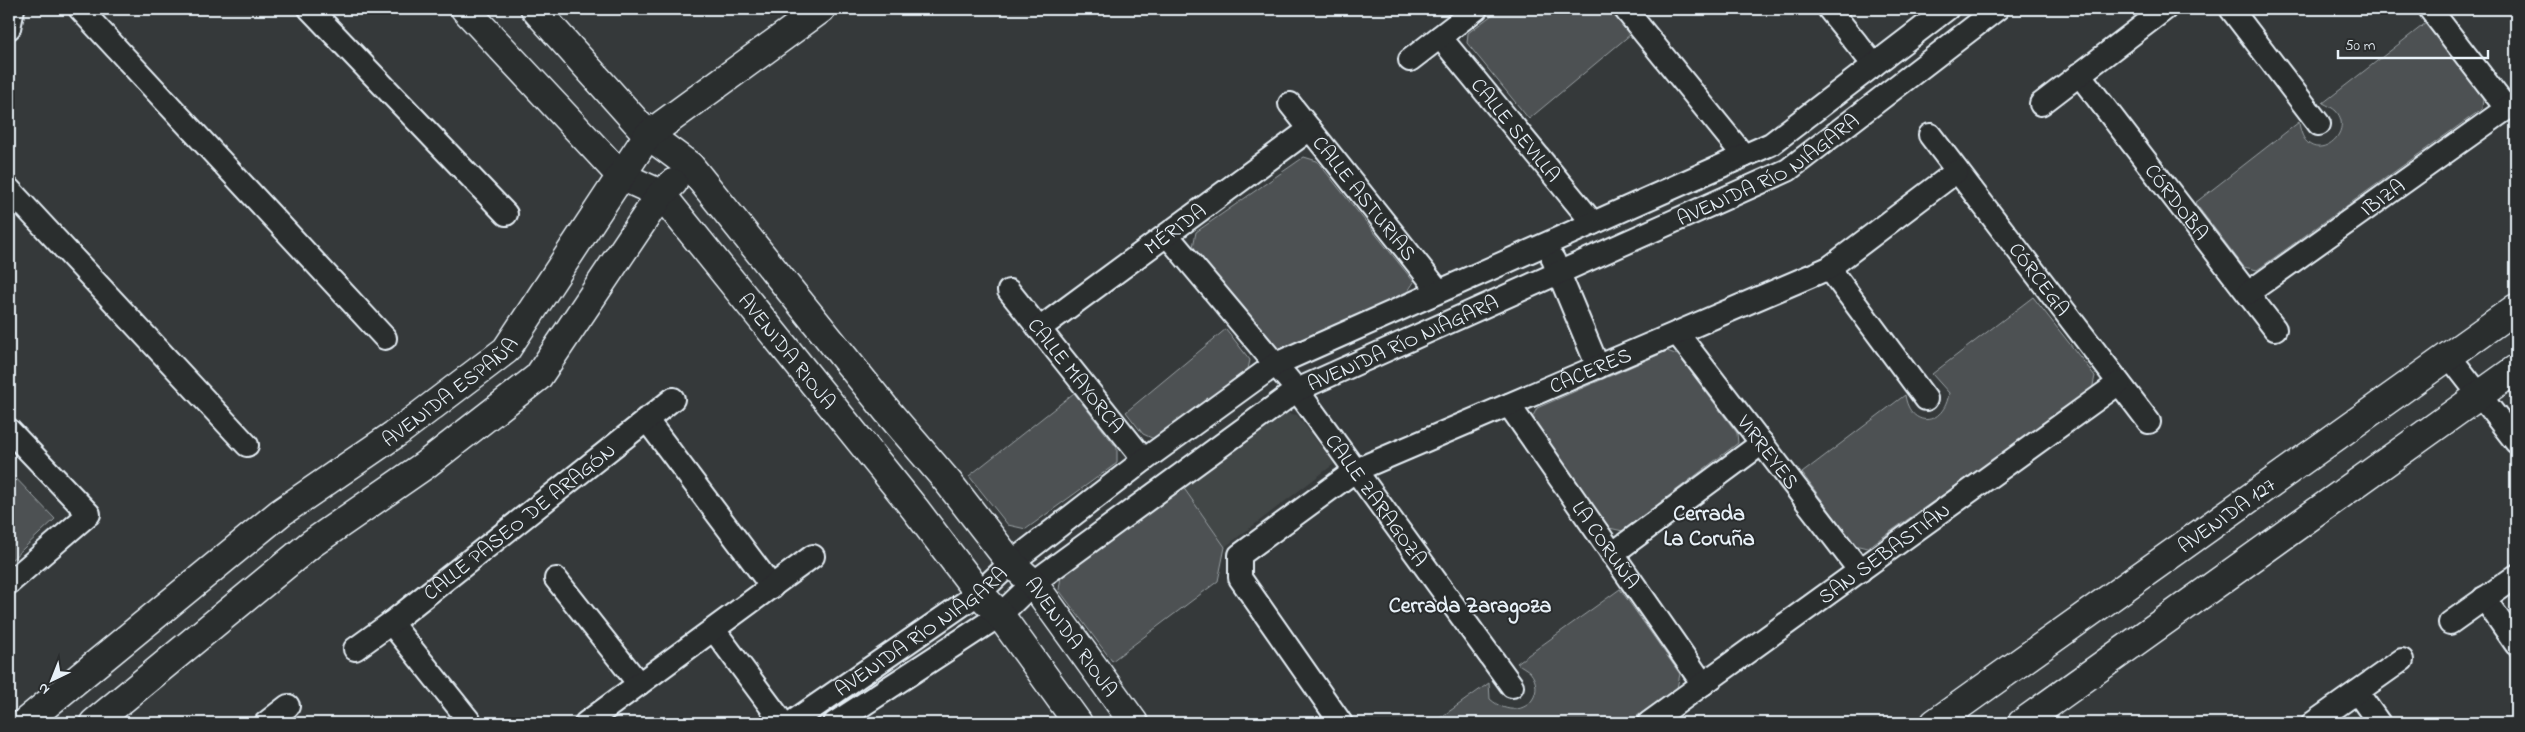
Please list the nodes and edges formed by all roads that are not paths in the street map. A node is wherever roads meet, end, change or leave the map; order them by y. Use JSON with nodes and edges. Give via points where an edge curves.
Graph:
{"nodes":[{"id":1,"x":13,"y":9,"type":"edge"},
{"id":2,"x":80,"y":9,"type":"edge"},
{"id":3,"x":310,"y":9,"type":"edge"},
{"id":4,"x":465,"y":9,"type":"edge"},
{"id":5,"x":534,"y":9,"type":"edge"},
{"id":6,"x":821,"y":9,"type":"edge"},
{"id":7,"x":1476,"y":9,"type":"edge"},
{"id":8,"x":1625,"y":9,"type":"edge"},
{"id":9,"x":1829,"y":9,"type":"edge"},
{"id":10,"x":1947,"y":9,"type":"edge"},
{"id":11,"x":1997,"y":9,"type":"edge"},
{"id":12,"x":2231,"y":9,"type":"edge"},
{"id":13,"x":2430,"y":9,"type":"edge"},
{"id":14,"x":2153,"y":12,"type":"edge"},
{"id":15,"x":9,"y":28,"type":"edge"},
{"id":16,"x":1440,"y":36,"type":"junction"},
{"id":17,"x":1410,"y":60,"type":"dead end"},
{"id":18,"x":1874,"y":65,"type":"junction"},
{"id":19,"x":2079,"y":74,"type":"junction"},
{"id":20,"x":1290,"y":104,"type":"dead end"},
{"id":21,"x":2041,"y":104,"type":"dead end"},
{"id":22,"x":2512,"y":106,"type":"edge"},
{"id":23,"x":2319,"y":124,"type":"dead end"},
{"id":24,"x":1310,"y":129,"type":"junction"},
{"id":25,"x":648,"y":135,"type":"junction"},
{"id":26,"x":1930,"y":136,"type":"dead end"},
{"id":27,"x":1744,"y":156,"type":"junction"},
{"id":28,"x":690,"y":166,"type":"junction"},
{"id":29,"x":1957,"y":171,"type":"junction"},
{"id":30,"x":621,"y":176,"type":"junction"},
{"id":31,"x":9,"y":189,"type":"edge"},
{"id":32,"x":661,"y":194,"type":"junction"},
{"id":33,"x":506,"y":214,"type":"dead end"},
{"id":34,"x":1593,"y":223,"type":"junction"},
{"id":35,"x":1167,"y":235,"type":"junction"},
{"id":36,"x":1547,"y":244,"type":"junction"},
{"id":37,"x":1829,"y":268,"type":"junction"},
{"id":38,"x":1559,"y":272,"type":"junction"},
{"id":39,"x":1439,"y":291,"type":"junction"},
{"id":40,"x":1009,"y":292,"type":"dead end"},
{"id":41,"x":2248,"y":293,"type":"junction"},
{"id":42,"x":2516,"y":308,"type":"edge"},
{"id":43,"x":1039,"y":329,"type":"junction"},
{"id":44,"x":2275,"y":329,"type":"dead end"},
{"id":45,"x":1677,"y":333,"type":"junction"},
{"id":46,"x":385,"y":338,"type":"dead end"},
{"id":47,"x":2449,"y":356,"type":"junction"},
{"id":48,"x":1276,"y":364,"type":"junction"},
{"id":49,"x":1598,"y":367,"type":"junction"},
{"id":50,"x":2516,"y":369,"type":"edge"},
{"id":51,"x":2119,"y":383,"type":"junction"},
{"id":52,"x":1297,"y":390,"type":"junction"},
{"id":53,"x":2481,"y":394,"type":"junction"},
{"id":54,"x":674,"y":399,"type":"dead end"},
{"id":55,"x":1926,"y":399,"type":"dead end"},
{"id":56,"x":1508,"y":405,"type":"junction"},
{"id":57,"x":888,"y":412,"type":"junction"},
{"id":58,"x":646,"y":419,"type":"junction"},
{"id":59,"x":2149,"y":422,"type":"dead end"},
{"id":60,"x":9,"y":430,"type":"edge"},
{"id":61,"x":398,"y":432,"type":"junction"},
{"id":62,"x":858,"y":439,"type":"junction"},
{"id":63,"x":2516,"y":442,"type":"edge"},
{"id":64,"x":1762,"y":443,"type":"junction"},
{"id":65,"x":247,"y":445,"type":"dead end"},
{"id":66,"x":1144,"y":460,"type":"junction"},
{"id":67,"x":425,"y":465,"type":"junction"},
{"id":68,"x":1356,"y":470,"type":"junction"},
{"id":69,"x":948,"y":482,"type":"junction"},
{"id":70,"x":915,"y":509,"type":"junction"},
{"id":71,"x":1612,"y":554,"type":"junction"},
{"id":72,"x":813,"y":556,"type":"dead end"},
{"id":73,"x":1011,"y":563,"type":"junction"},
{"id":74,"x":1860,"y":571,"type":"junction"},
{"id":75,"x":2516,"y":576,"type":"edge"},
{"id":76,"x":556,"y":579,"type":"dead end"},
{"id":77,"x":9,"y":583,"type":"edge"},
{"id":78,"x":1033,"y":583,"type":"junction"},
{"id":79,"x":772,"y":587,"type":"junction"},
{"id":80,"x":979,"y":593,"type":"junction"},
{"id":81,"x":2484,"y":598,"type":"junction"},
{"id":82,"x":1000,"y":615,"type":"junction"},
{"id":83,"x":391,"y":623,"type":"junction"},
{"id":84,"x":2450,"y":623,"type":"dead end"},
{"id":85,"x":714,"y":630,"type":"junction"},
{"id":86,"x":2516,"y":644,"type":"edge"},
{"id":87,"x":355,"y":649,"type":"dead end"},
{"id":88,"x":2402,"y":660,"type":"dead end"},
{"id":89,"x":639,"y":684,"type":"junction"},
{"id":90,"x":1703,"y":684,"type":"junction"},
{"id":91,"x":1512,"y":686,"type":"dead end"},
{"id":92,"x":2357,"y":692,"type":"junction"},
{"id":93,"x":288,"y":706,"type":"dead end"},
{"id":94,"x":24,"y":723,"type":"edge"},
{"id":95,"x":94,"y":723,"type":"edge"},
{"id":96,"x":266,"y":723,"type":"edge"},
{"id":97,"x":471,"y":723,"type":"edge"},
{"id":98,"x":586,"y":723,"type":"edge"},
{"id":99,"x":783,"y":723,"type":"edge"},
{"id":100,"x":791,"y":723,"type":"edge"},
{"id":101,"x":835,"y":723,"type":"edge"},
{"id":102,"x":1078,"y":723,"type":"edge"},
{"id":103,"x":1134,"y":723,"type":"edge"},
{"id":104,"x":1341,"y":723,"type":"edge"},
{"id":105,"x":1649,"y":723,"type":"edge"},
{"id":106,"x":1935,"y":723,"type":"edge"},
{"id":107,"x":2022,"y":723,"type":"edge"},
{"id":108,"x":2313,"y":723,"type":"edge"},
{"id":109,"x":2380,"y":723,"type":"edge"}],
"edges":[{"from":1,"to":15,"type":"street"},
{"from":2,"to":46,"type":"street"},
{"from":3,"to":33,"type":"street"},
{"from":4,"to":30,"type":"main road","name":"AVENIDA RIOJA"},
{"from":5,"to":25,"type":"main road","name":"AVENIDA RIOJA"},
{"from":6,"to":25,"type":"main road","name":"AVENIDA ESPAÑA"},
{"from":7,"to":16,"type":"street"},
{"from":8,"to":27,"type":"street"},
{"from":9,"to":18,"type":"street"},
{"from":10,"to":18,"type":"street","name":"AVENIDA RÍO NIÁGARA"},
{"from":11,"to":38,"type":"street","name":"AVENIDA RÍO NIÁGARA","via":[[1788,170]]},
{"from":12,"to":23,"type":"street"},
{"from":13,"to":22,"type":"street"},
{"from":14,"to":19,"type":"street"},
{"from":16,"to":17,"type":"street"},
{"from":16,"to":34,"type":"street","name":"CALLE SEVILLA"},
{"from":18,"to":27,"type":"street","name":"AVENIDA RÍO NIÁGARA","via":[[1771,144]]},
{"from":19,"to":21,"type":"street"},
{"from":19,"to":41,"type":"street","name":"CÓRDOBA"},
{"from":20,"to":24,"type":"street","name":"CALLE ASTURIAS"},
{"from":22,"to":41,"type":"street","name":"IBIZA"},
{"from":24,"to":35,"type":"street","name":"MÉRIDA"},
{"from":24,"to":39,"type":"street","name":"CALLE ASTURIAS"},
{"from":25,"to":28,"type":"main road","name":"AVENIDA RIOJA"},
{"from":25,"to":30,"type":"main road","name":"AVENIDA ESPAÑA"},
{"from":26,"to":29,"type":"street","name":"CÓRCEGA"},
{"from":27,"to":34,"type":"street","name":"AVENIDA RÍO NIÁGARA"},
{"from":28,"to":32,"type":"main road","name":"AVENIDA ESPAÑA"},
{"from":28,"to":57,"type":"main road","name":"AVENIDA RIOJA"},
{"from":29,"to":37,"type":"street","name":"CÁCERES"},
{"from":29,"to":51,"type":"street","name":"CÓRCEGA"},
{"from":30,"to":32,"type":"main road","name":"AVENIDA RIOJA"},
{"from":30,"to":61,"type":"main road","name":"AVENIDA ESPAÑA","via":[[506,350]]},
{"from":31,"to":65,"type":"street"},
{"from":32,"to":62,"type":"main road","name":"AVENIDA RIOJA"},
{"from":32,"to":67,"type":"main road","name":"AVENIDA ESPAÑA","via":[[538,377]]},
{"from":34,"to":36,"type":"street","name":"AVENIDA RÍO NIÁGARA"},
{"from":35,"to":43,"type":"street","name":"MÉRIDA"},
{"from":35,"to":48,"type":"street","name":"CALLE ZARAGOZA"},
{"from":36,"to":38,"type":"street"},
{"from":36,"to":39,"type":"street","name":"AVENIDA RÍO NIÁGARA"},
{"from":37,"to":45,"type":"street","name":"CÁCERES"},
{"from":37,"to":55,"type":"street"},
{"from":38,"to":49,"type":"street"},
{"from":38,"to":52,"type":"street","name":"AVENIDA RÍO NIÁGARA"},
{"from":39,"to":48,"type":"street","name":"AVENIDA RÍO NIÁGARA"},
{"from":40,"to":43,"type":"street","name":"CALLE MAYORCA"},
{"from":41,"to":44,"type":"street","name":"CÓRDOBA"},
{"from":42,"to":47,"type":"main road","name":"AVENIDA 127"},
{"from":43,"to":66,"type":"street","name":"CALLE MAYORCA"},
{"from":45,"to":49,"type":"street","name":"CÁCERES"},
{"from":45,"to":64,"type":"street","name":"VIRREYES"},
{"from":47,"to":53,"type":"street"},
{"from":47,"to":106,"type":"main road","name":"AVENIDA 127"},
{"from":48,"to":52,"type":"street","name":"CALLE ZARAGOZA"},
{"from":48,"to":66,"type":"street","name":"AVENIDA RÍO NIÁGARA"},
{"from":49,"to":56,"type":"street","name":"CÁCERES"},
{"from":50,"to":53,"type":"main road"},
{"from":51,"to":59,"type":"street","name":"CÓRCEGA"},
{"from":51,"to":74,"type":"street","name":"SAN SEBASTIÁN"},
{"from":52,"to":68,"type":"street","name":"CALLE ZARAGOZA"},
{"from":52,"to":78,"type":"street","name":"AVENIDA RÍO NIÁGARA"},
{"from":53,"to":63,"type":"street"},
{"from":53,"to":107,"type":"main road"},
{"from":54,"to":58,"type":"street","name":"CALLE PASEO DE ARAGÓN"},
{"from":56,"to":68,"type":"street","name":"CÁCERES"},
{"from":56,"to":71,"type":"street","name":"LA CORUÑA"},
{"from":57,"to":62,"type":"main road"},
{"from":57,"to":69,"type":"main road","name":"AVENIDA RIOJA"},
{"from":58,"to":79,"type":"street"},
{"from":58,"to":83,"type":"street","name":"CALLE PASEO DE ARAGÓN"},
{"from":60,"to":77,"type":"street","via":[[88,514]]},
{"from":61,"to":67,"type":"main road"},
{"from":61,"to":94,"type":"main road","name":"AVENIDA ESPAÑA","via":[[280,513]]},
{"from":62,"to":70,"type":"main road","name":"AVENIDA RIOJA"},
{"from":64,"to":71,"type":"street"},
{"from":64,"to":74,"type":"street","name":"VIRREYES"},
{"from":66,"to":73,"type":"street","name":"AVENIDA RÍO NIÁGARA"},
{"from":67,"to":95,"type":"main road","name":"AVENIDA ESPAÑA","via":[[311,544]]},
{"from":68,"to":91,"type":"street","name":"CALLE ZARAGOZA"},
{"from":68,"to":104,"type":"street","name":"CÁCERES","via":[[1240,554],[1240,578]]},
{"from":69,"to":70,"type":"main road"},
{"from":69,"to":73,"type":"main road","name":"AVENIDA RIOJA"},
{"from":70,"to":80,"type":"main road","name":"AVENIDA RIOJA"},
{"from":71,"to":90,"type":"street","name":"LA CORUÑA"},
{"from":72,"to":79,"type":"street"},
{"from":73,"to":78,"type":"main road","name":"AVENIDA RIOJA"},
{"from":73,"to":80,"type":"street","name":"AVENIDA RÍO NIÁGARA"},
{"from":74,"to":90,"type":"street","name":"SAN SEBASTIÁN"},
{"from":75,"to":81,"type":"street"},
{"from":76,"to":89,"type":"street"},
{"from":78,"to":82,"type":"street","name":"AVENIDA RÍO NIÁGARA"},
{"from":78,"to":103,"type":"main road","name":"AVENIDA RIOJA"},
{"from":79,"to":85,"type":"street"},
{"from":80,"to":82,"type":"main road","name":"AVENIDA RIOJA"},
{"from":80,"to":100,"type":"street","name":"AVENIDA RÍO NIÁGARA"},
{"from":81,"to":84,"type":"street"},
{"from":81,"to":86,"type":"street"},
{"from":82,"to":101,"type":"street","name":"AVENIDA RÍO NIÁGARA"},
{"from":82,"to":102,"type":"main road","name":"AVENIDA RIOJA"},
{"from":83,"to":87,"type":"street","name":"CALLE PASEO DE ARAGÓN"},
{"from":83,"to":97,"type":"street"},
{"from":85,"to":89,"type":"street"},
{"from":85,"to":99,"type":"street"},
{"from":88,"to":92,"type":"street"},
{"from":89,"to":98,"type":"street"},
{"from":90,"to":105,"type":"street","name":"SAN SEBASTIÁN"},
{"from":92,"to":108,"type":"street"},
{"from":92,"to":109,"type":"street"},
{"from":93,"to":96,"type":"street"}]}
